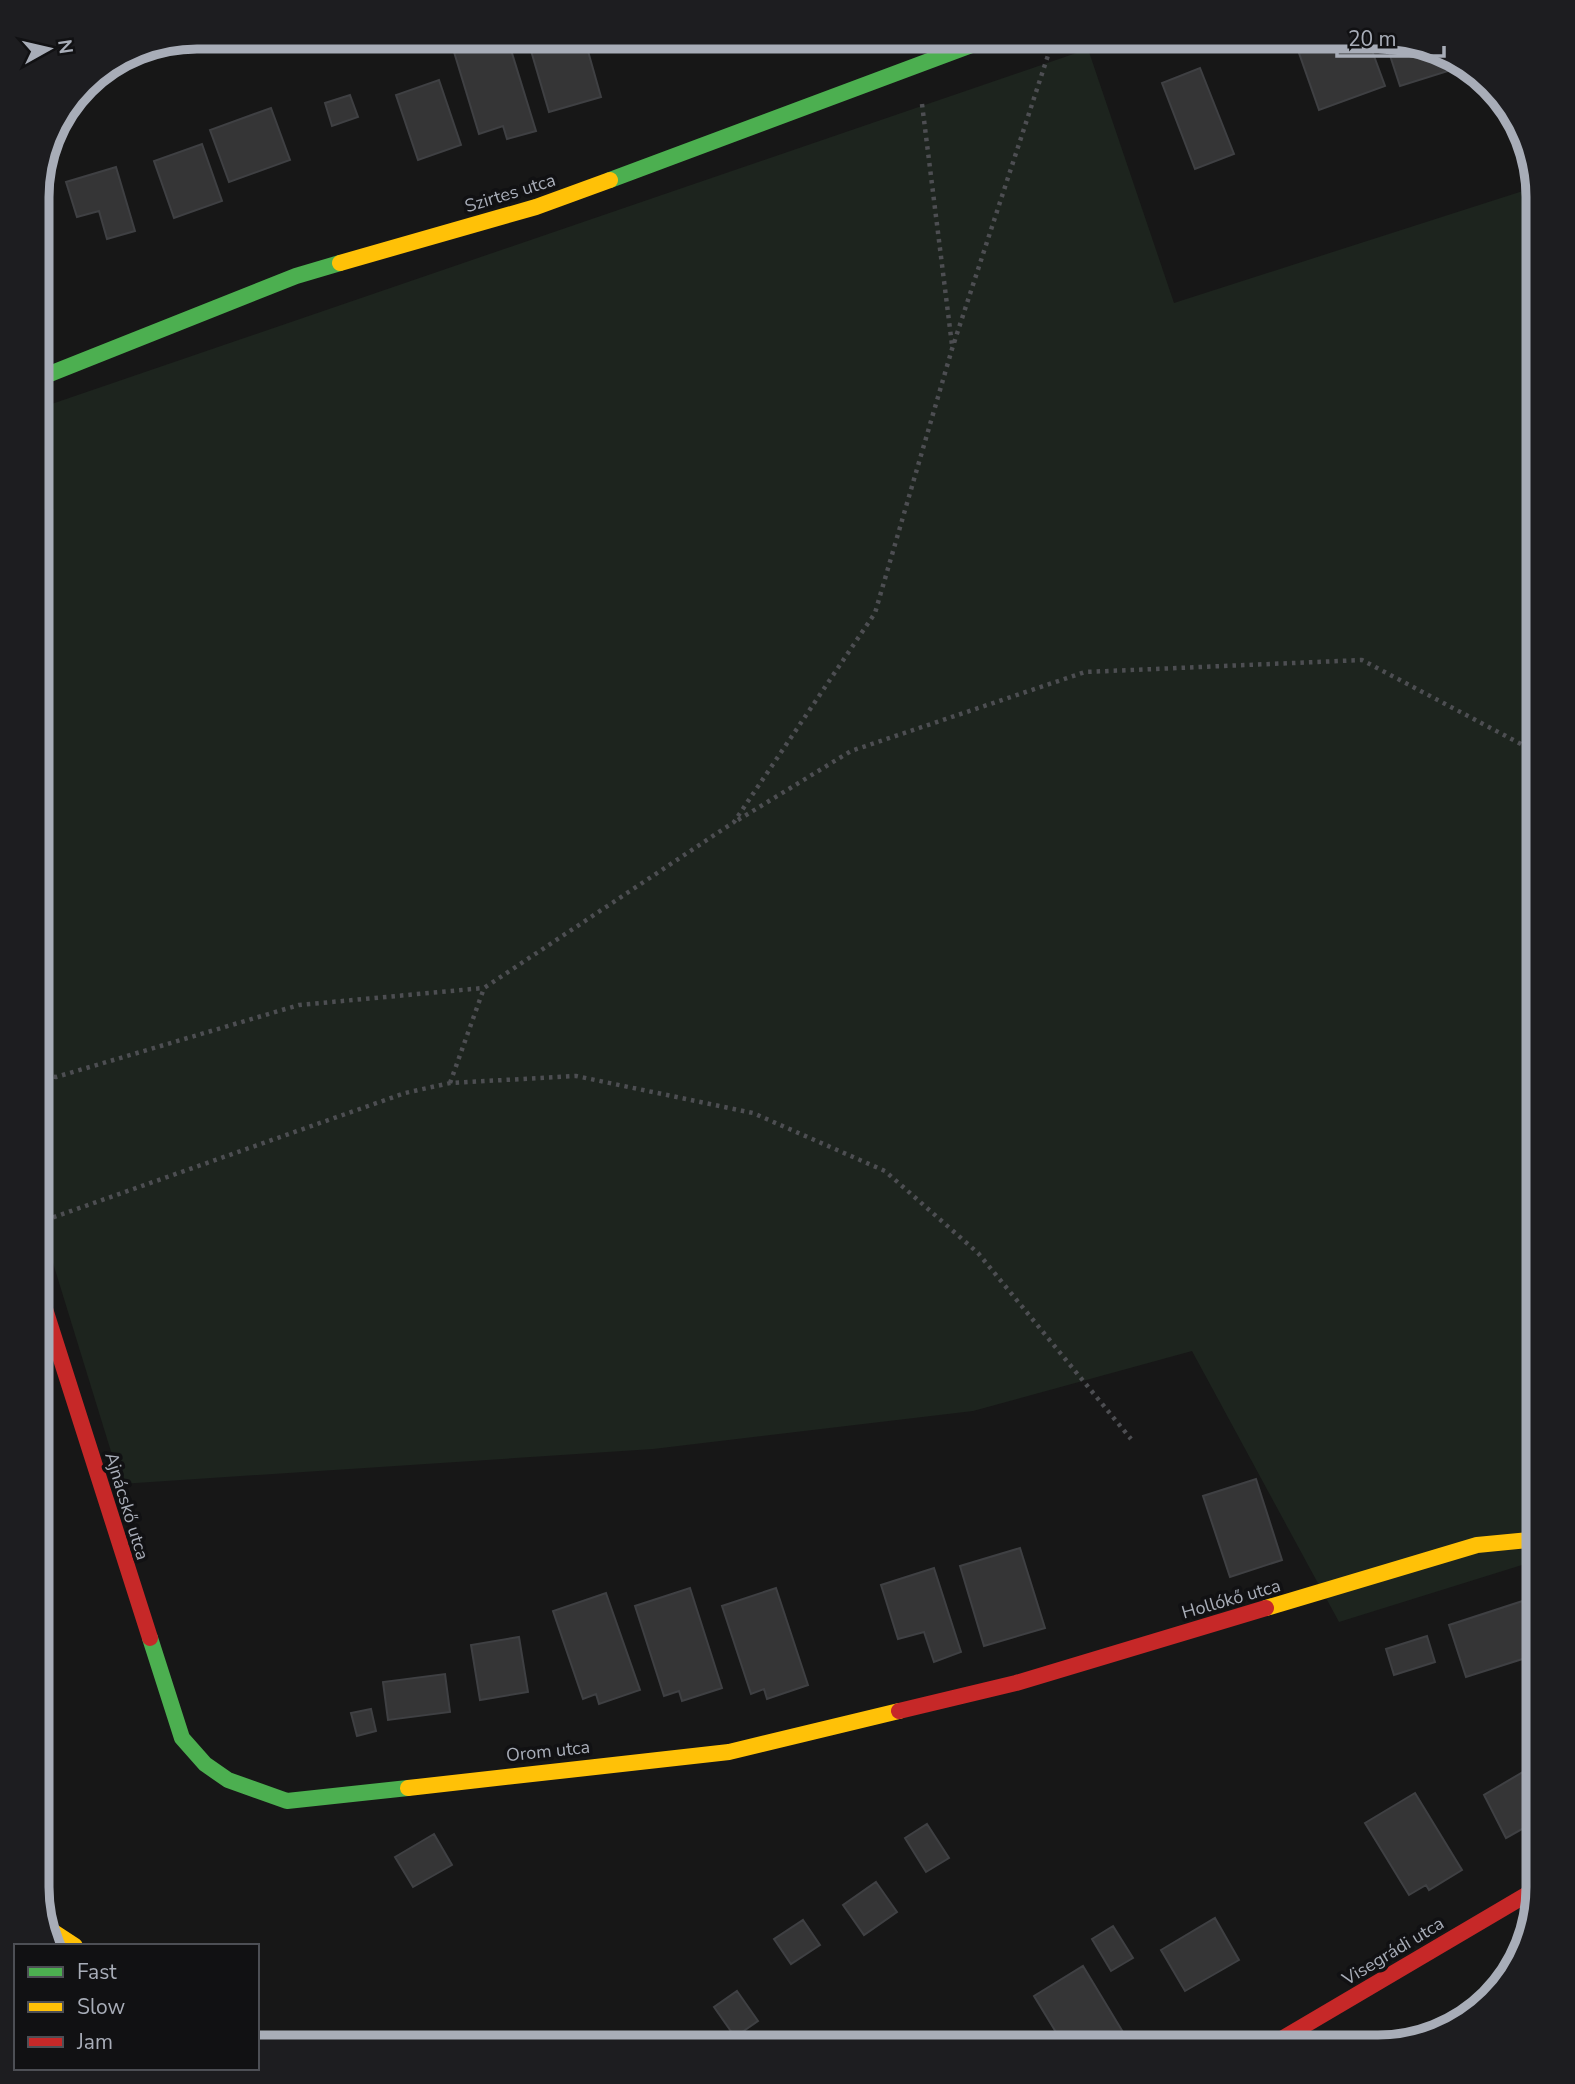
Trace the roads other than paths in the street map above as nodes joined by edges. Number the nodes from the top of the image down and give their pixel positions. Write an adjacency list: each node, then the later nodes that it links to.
1 (961, 49): 2 (main road, Szirtes utca)
2 (49, 374)
3 (49, 1322): 6 (main road, Ajnácskő utca)
4 (1526, 1540): 5 (main road, Hollókő utca)
5 (935, 1702): 6 (main road, Orom utca)
6 (181, 1738)
7 (1526, 1895): 10 (main road, Visegrádi utca)
8 (56, 1933): 9 (main road)
9 (72, 1944)
10 (1288, 2035)

